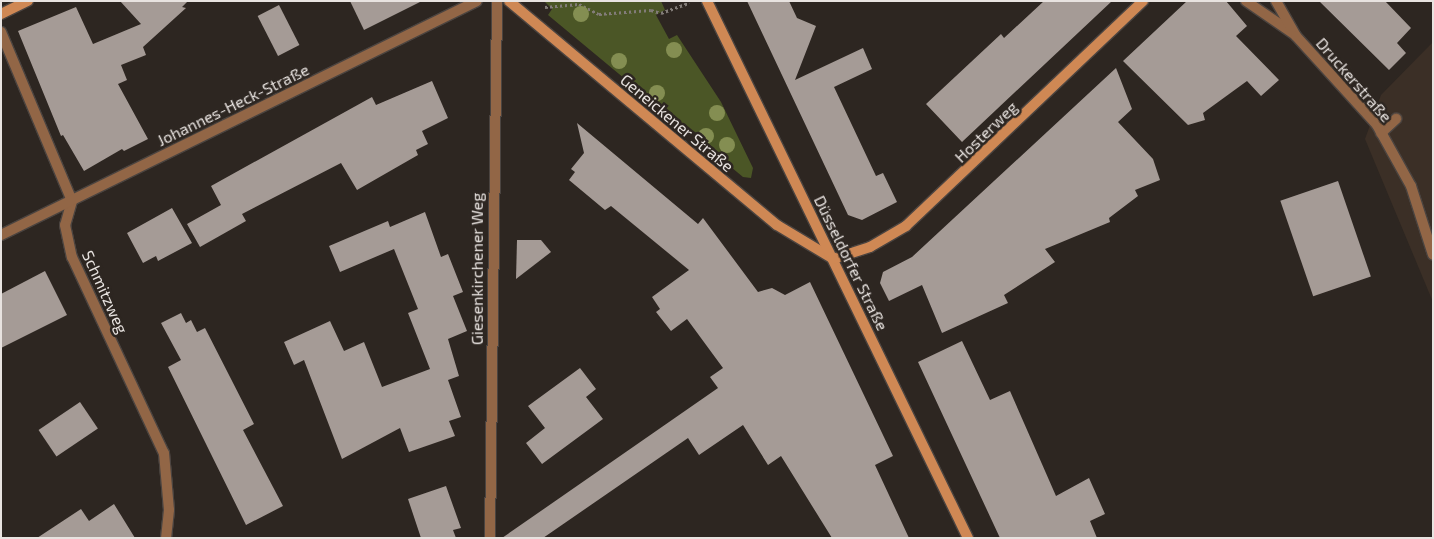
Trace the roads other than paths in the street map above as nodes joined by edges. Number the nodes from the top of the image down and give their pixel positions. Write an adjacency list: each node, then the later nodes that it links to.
1 (28, 1): 9 (street)
2 (477, 1): 14 (street, Johannes-Heck-Straße)
3 (498, 1): 19 (street, Giesenkirchener Weg)
4 (508, 1): 17 (street, Geneickener Straße)
5 (707, 1): 17 (street, Düsseldorfer Straße)
6 (1143, 1): 17 (street, Hosterweg)
7 (1246, 1): 11 (street, Druckerstraße)
8 (1276, 1): 11 (street, Druckerstraße)
9 (1, 14)
10 (1, 32): 14 (street)
11 (1296, 36): 13 (street, Druckerstraße)
12 (1396, 119): 13 (street)
13 (1382, 133): 16 (street, Druckerstraße)
14 (72, 201): 15 (street, Johannes-Heck-Straße); 18 (street, Schmitzweg)
15 (1, 234)
16 (1433, 255)
17 (833, 259): 20 (street, Düsseldorfer Straße)
18 (166, 538)
19 (490, 538)
20 (968, 538)

